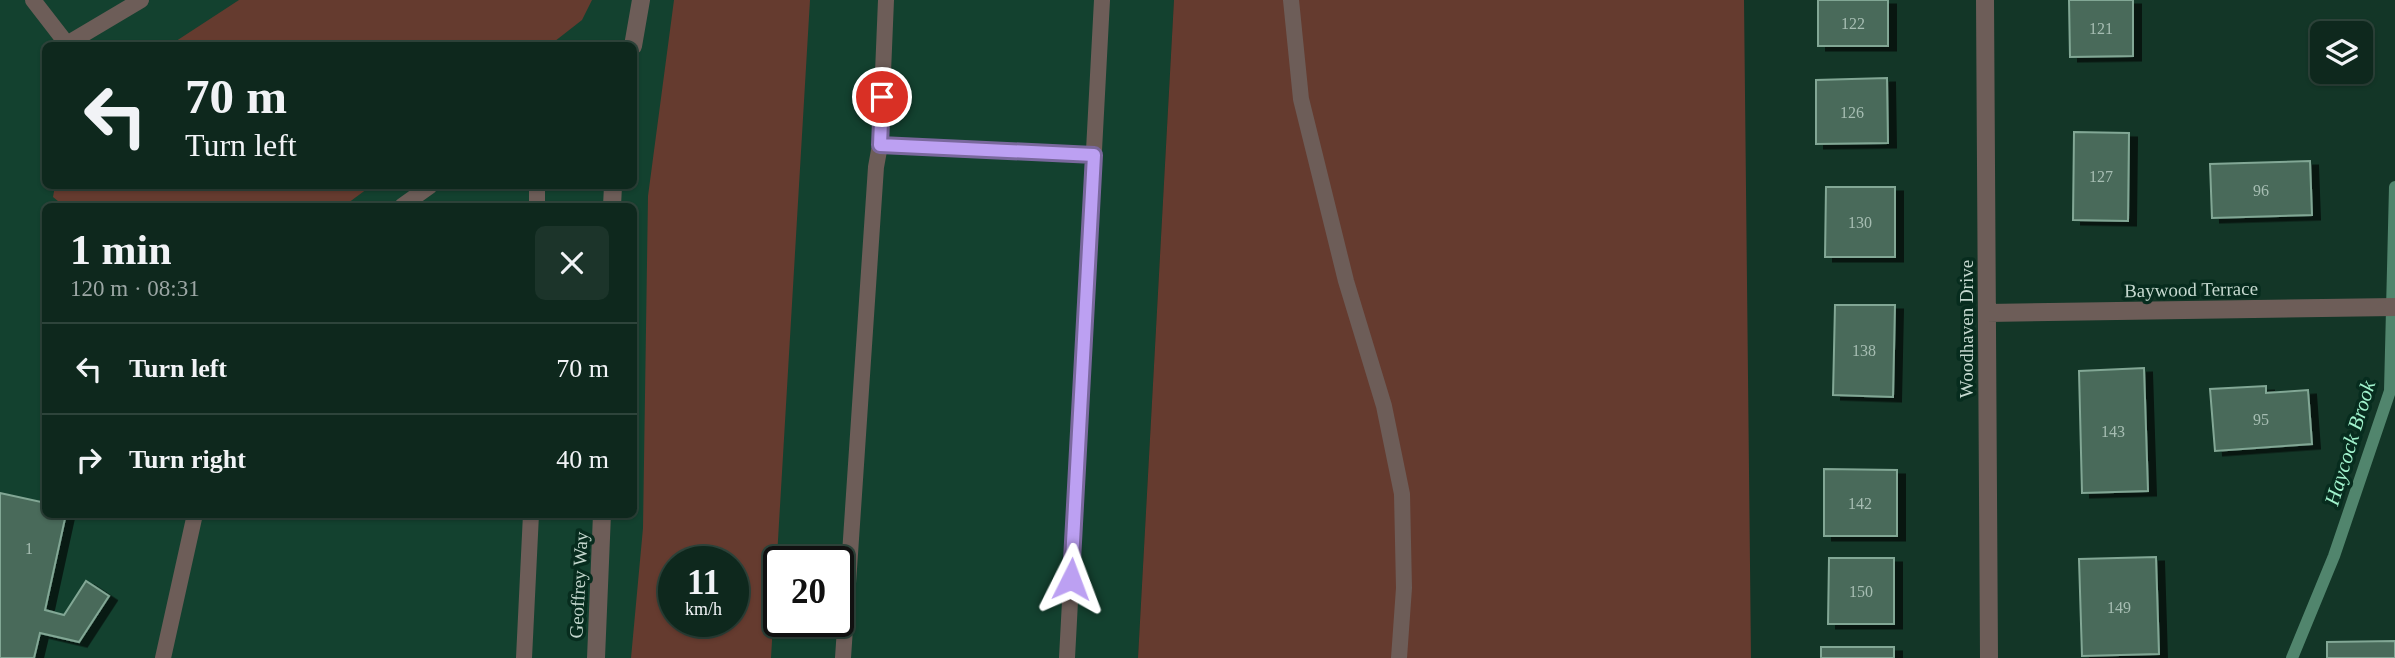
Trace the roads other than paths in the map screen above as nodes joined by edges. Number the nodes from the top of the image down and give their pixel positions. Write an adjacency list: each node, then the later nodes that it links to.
1 (33, 0): 8 (lane)
2 (141, 0): 9 (lane)
3 (641, 0): 10 (street)
4 (886, 0): 11 (lane)
5 (1102, 0): 12 (lane)
6 (1291, 0): 25 (lane)
7 (1985, 0): 16 (street, Woodhaven Drive)
8 (65, 42)
9 (70, 42)
10 (631, 42)
11 (880, 145): 12 (lane); 23 (lane)
12 (1094, 155): 24 (lane)
13 (426, 189): 14 (lane)
14 (406, 203)
15 (2395, 307): 16 (street, Baywood Terrace)
16 (1987, 313): 26 (street, Woodhaven Drive)
17 (194, 518): 20 (lane)
18 (531, 518): 21 (lane)
19 (602, 518): 22 (street, Geoffrey Way)
20 (163, 658)
21 (523, 658)
22 (596, 658)
23 (843, 658)
24 (1067, 658)
25 (1399, 658)
26 (1989, 658)

